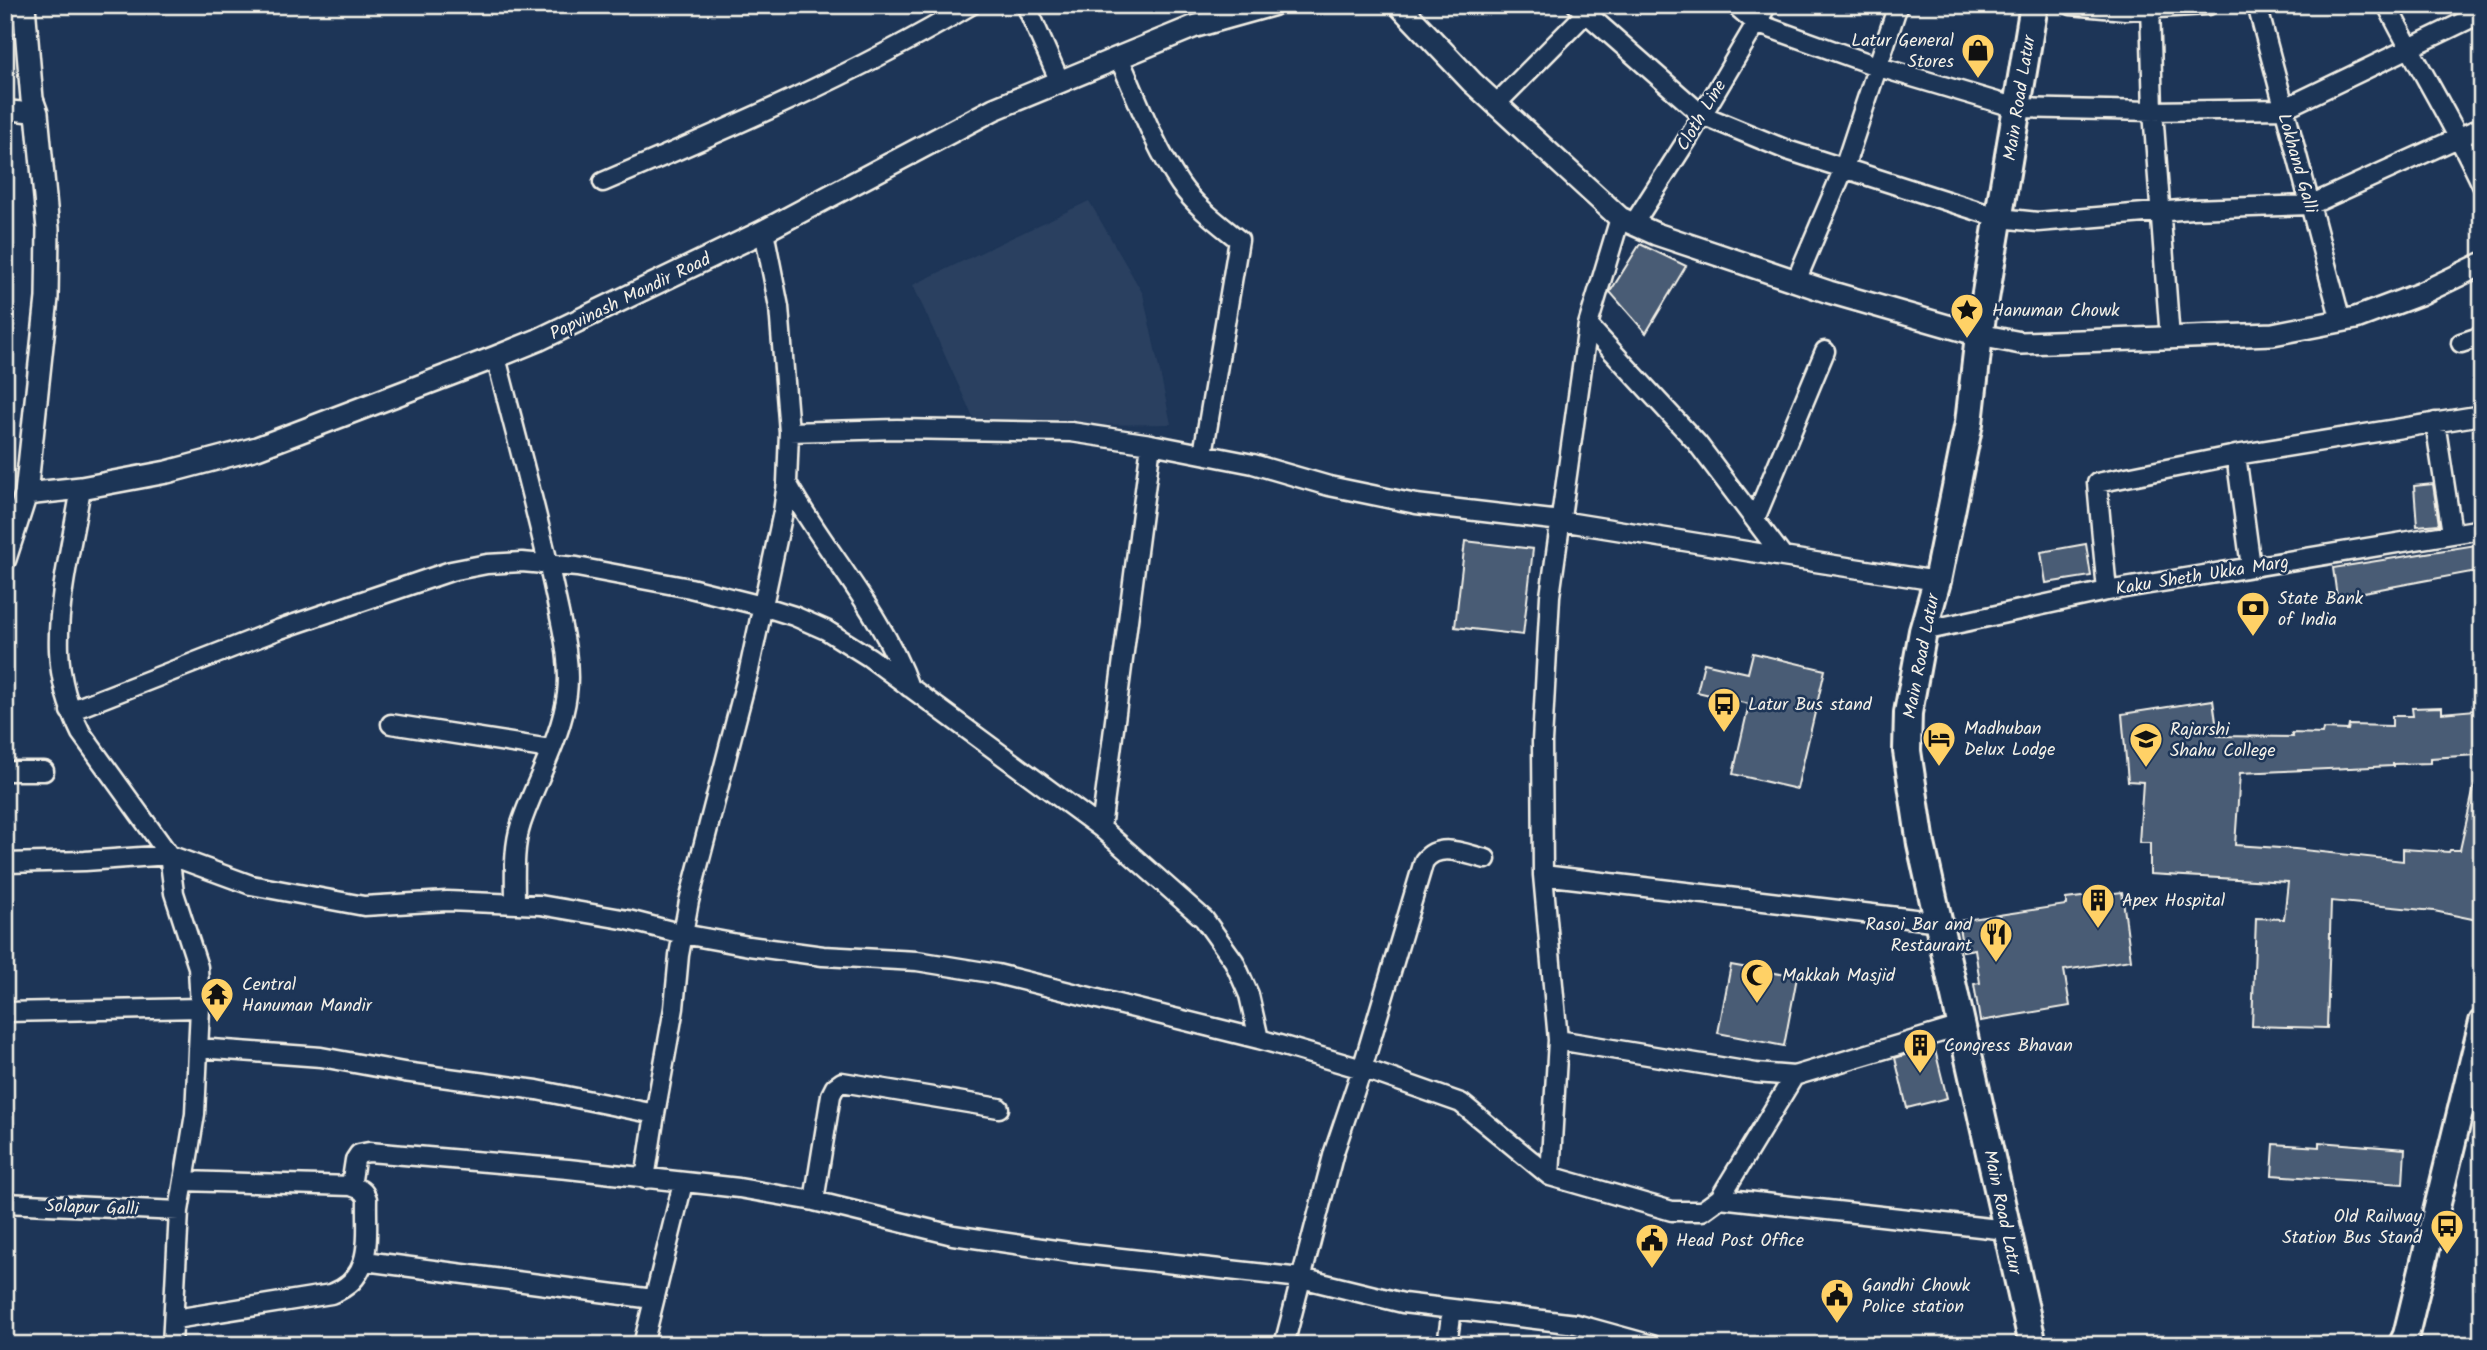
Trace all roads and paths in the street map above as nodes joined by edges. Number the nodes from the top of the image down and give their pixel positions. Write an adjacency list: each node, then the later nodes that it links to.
1 (24, 5): 27 (street)
2 (971, 5): 32 (street)
3 (1026, 5): 21 (street)
4 (1272, 5): 19 (street, Papvinash Mandir Road)
5 (1399, 5): 22 (street)
6 (1735, 5): 17 (street)
7 (1767, 5): 17 (street, Cloth Line)
8 (1898, 5): 20 (street)
9 (2034, 5): 23 (main road, Main Road Latur)
10 (2071, 5): 14 (street)
11 (2208, 5): 14 (street)
12 (2257, 5): 24 (street, Lokhand Galli)
13 (2387, 5): 18 (street)
14 (2150, 7): 26 (street)
15 (1586, 8): 22 (street); 28 (street)
16 (2482, 13): 18 (street)
17 (1756, 23): 20 (street); 28 (street, Cloth Line)
18 (2408, 48): 24 (street); 30 (street)
19 (1119, 58): 21 (street, Papvinash Mandir Road); 53 (street)
20 (1879, 67): 23 (street); 31 (street)
21 (1060, 82): 38 (street, Papvinash Mandir Road)
22 (1496, 104): 37 (street)
23 (2017, 108): 26 (street); 36 (main road, Main Road Latur)
24 (2283, 109): 26 (street); 34 (street, Lokhand Galli)
25 (5, 110): 27 (street)
26 (2153, 111): 35 (street)
27 (37, 113): 57 (street)
28 (1702, 114): 31 (street); 37 (street, Cloth Line)
29 (2482, 127): 30 (street)
30 (2460, 136): 33 (street); 34 (street)
31 (1844, 168): 36 (street); 40 (street)
32 (603, 182)
33 (2482, 184)
34 (2310, 205): 35 (street); 41 (street, Lokhand Galli)
35 (2161, 212): 36 (street); 45 (street)
36 (2000, 218): 43 (main road, Main Road Latur)
37 (1627, 220): 40 (street); 42 (street, Cloth Line)
38 (764, 231): 48 (street, Papvinash Mandir Road); 51 (street)
39 (2482, 264): 41 (street)
40 (1796, 281): 43 (street)
41 (2341, 321): 45 (street)
42 (1588, 325): 58 (street); 59 (street, Cloth Line)
43 (1979, 335): 45 (street); 66 (main road, Main Road Latur)
44 (2482, 336): 46 (street)
45 (2170, 339)
46 (2461, 343)
47 (1825, 351): 58 (street)
48 (496, 357): 56 (street, Papvinash Mandir Road); 64 (street)
49 (2482, 415): 50 (street)
50 (2435, 422): 54 (street); 61 (street)
51 (789, 432): 52 (street); 55 (street)
52 (1151, 444): 53 (street); 76 (street)
53 (1203, 454): 59 (street)
54 (2235, 455): 65 (street); 67 (street)
55 (787, 483): 68 (street); 70 (street)
56 (80, 488): 57 (street, Papvinash Mandir Road); 71 (street)
57 (26, 494): 62 (street)
58 (1755, 519): 63 (street)
59 (1561, 521): 63 (street); 80 (street, Cloth Line)
60 (2482, 528): 61 (street, Kaku Sheth Ukka Marg)
61 (2452, 533): 65 (street, Kaku Sheth Ukka Marg)
62 (6, 555)
63 (1783, 557): 66 (street)
64 (549, 564): 68 (street); 71 (street); 73 (street)
65 (2251, 567): 67 (street, Kaku Sheth Ukka Marg)
66 (1937, 580): 69 (main road, Main Road Latur)
67 (2107, 591): 69 (street, Kaku Sheth Ukka Marg)
68 (762, 606): 70 (street); 83 (street)
69 (1923, 631): 82 (main road, Main Road Latur)
70 (909, 687): 76 (street)
71 (70, 711): 77 (street)
72 (391, 724): 73 (street)
73 (550, 749): 81 (street)
74 (5, 771): 75 (street)
75 (44, 771)
76 (1101, 828): 88 (street)
77 (169, 855): 79 (street); 81 (street); 84 (street)
78 (1486, 859): 91 (street)
79 (5, 863)
80 (1543, 875): 82 (street); 89 (street, Cloth Line)
81 (514, 902): 83 (street)
82 (1940, 922): 87 (main road, Main Road Latur)
83 (683, 934): 88 (street); 94 (street)
84 (200, 1007): 85 (street); 90 (street)
85 (5, 1012)
86 (2482, 1023): 117 (main road)
87 (1962, 1026): 92 (street); 104 (main road, Main Road Latur)
88 (1259, 1039): 91 (street)
89 (1558, 1041): 92 (street); 95 (street, Cloth Line)
90 (198, 1048): 94 (street); 97 (street)
91 (1362, 1069): 95 (street); 106 (street)
92 (1794, 1076): 100 (street)
93 (999, 1108): 101 (street)
94 (655, 1114): 96 (street)
95 (1550, 1175): 100 (street)
96 (645, 1179): 98 (street); 99 (street)
97 (184, 1181): 99 (street); 103 (street)
98 (683, 1183): 101 (street); 107 (street)
99 (351, 1186): 105 (street)
100 (1720, 1198): 104 (street)
101 (814, 1201): 106 (street)
102 (5, 1203): 103 (street, Solapur Galli)
103 (179, 1211): 109 (street)
104 (2007, 1230): 116 (main road, Main Road Latur)
105 (365, 1261): 107 (street); 109 (street)
106 (1301, 1278): 108 (street); 113 (street)
107 (653, 1299): 112 (street)
108 (1452, 1309): 110 (street); 114 (street)
109 (175, 1319): 111 (street)
110 (1607, 1339): 115 (street)
111 (172, 1345)
112 (643, 1345)
113 (1284, 1345)
114 (1447, 1345)
115 (1652, 1345)
116 (2033, 1345)
117 (2401, 1345)

